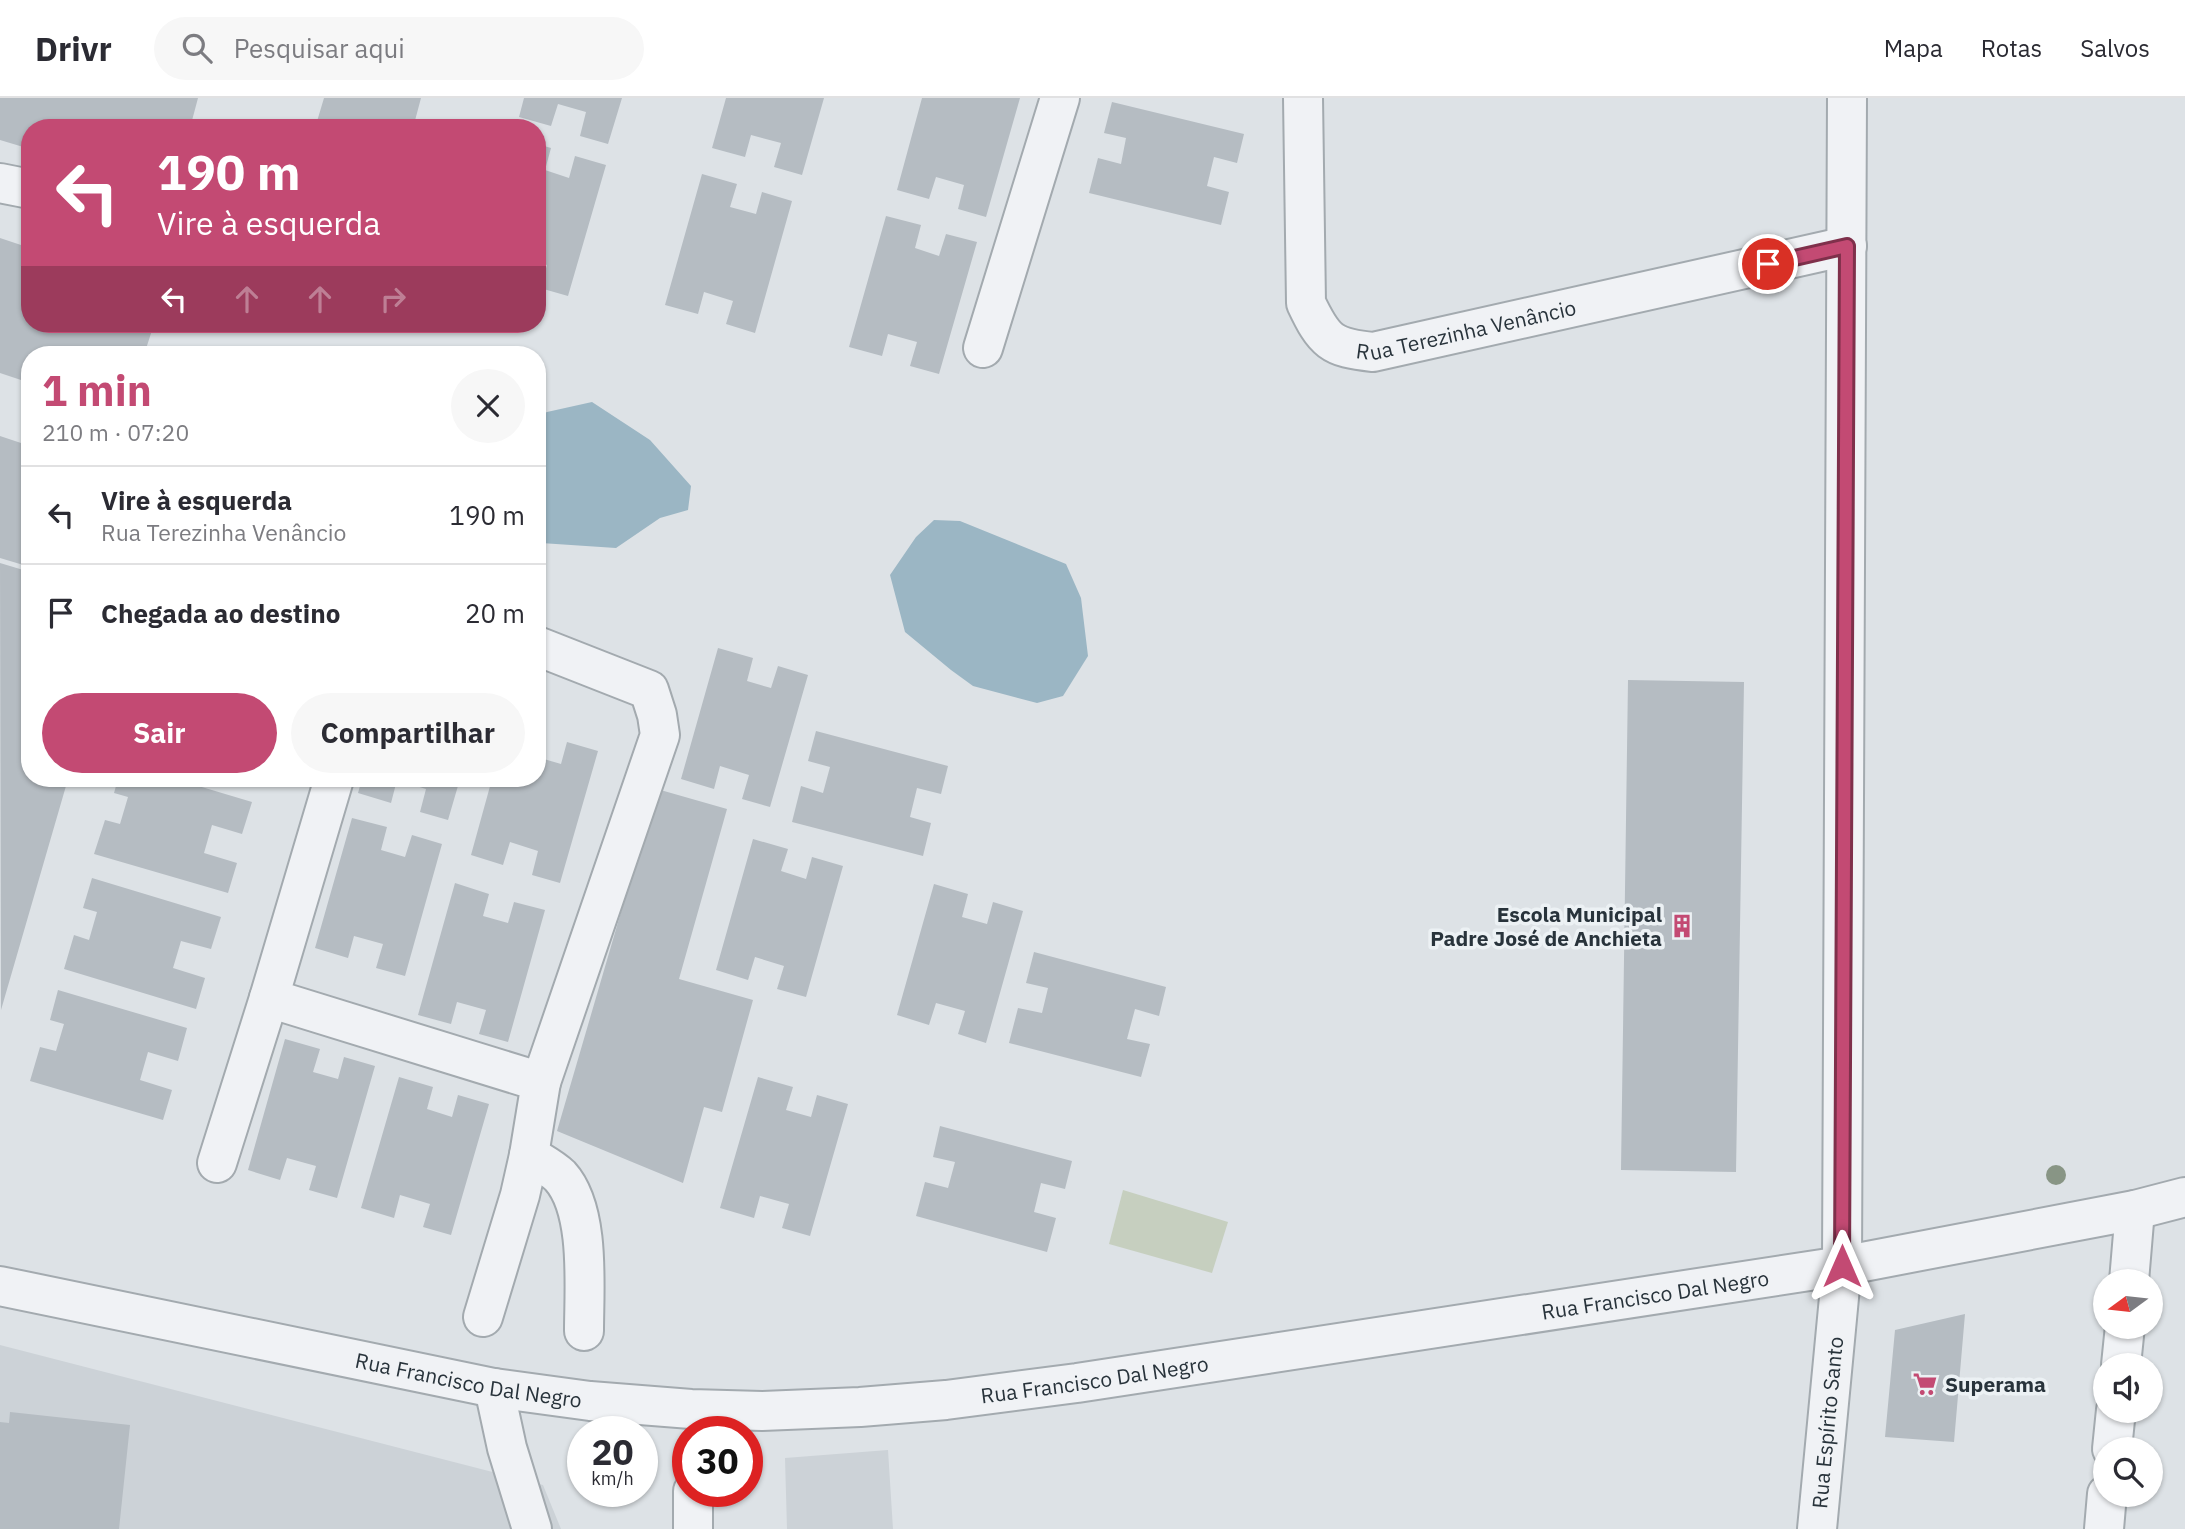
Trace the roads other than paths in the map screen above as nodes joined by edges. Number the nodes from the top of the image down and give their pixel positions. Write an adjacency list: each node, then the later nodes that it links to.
1 (1060, 98): 7 (street)
2 (1303, 98): 6 (street, Rua Terezinha Venâncio)
3 (1847, 98): 6 (street, Rua Espírito Santo)
4 (0, 183): 5 (street)
5 (21, 187)
6 (1847, 246): 16 (street, Rua Espírito Santo)
7 (983, 348)
8 (546, 650): 11 (street)
9 (332, 787): 10 (street)
10 (269, 998): 11 (street); 13 (street)
11 (541, 1082): 12 (street)
12 (529, 1155): 19 (street); 20 (street)
13 (217, 1163)
14 (2185, 1197): 15 (street, Rua Francisco Dal Negro)
15 (2135, 1210): 16 (street, Rua Francisco Dal Negro); 17 (street)
16 (1842, 1266): 23 (street, Rua Francisco Dal Negro); 28 (street, Rua Espírito Santo)
17 (2130, 1269)
18 (0, 1286): 21 (street, Rua Francisco Dal Negro)
19 (483, 1317)
20 (584, 1331)
21 (494, 1388): 22 (street, Rua Francisco Dal Negro); 26 (street)
22 (672, 1416)
23 (723, 1416)
24 (693, 1507): 27 (street)
25 (2106, 1507): 29 (street)
26 (532, 1529)
27 (694, 1529)
28 (1817, 1529)
29 (2104, 1529)

